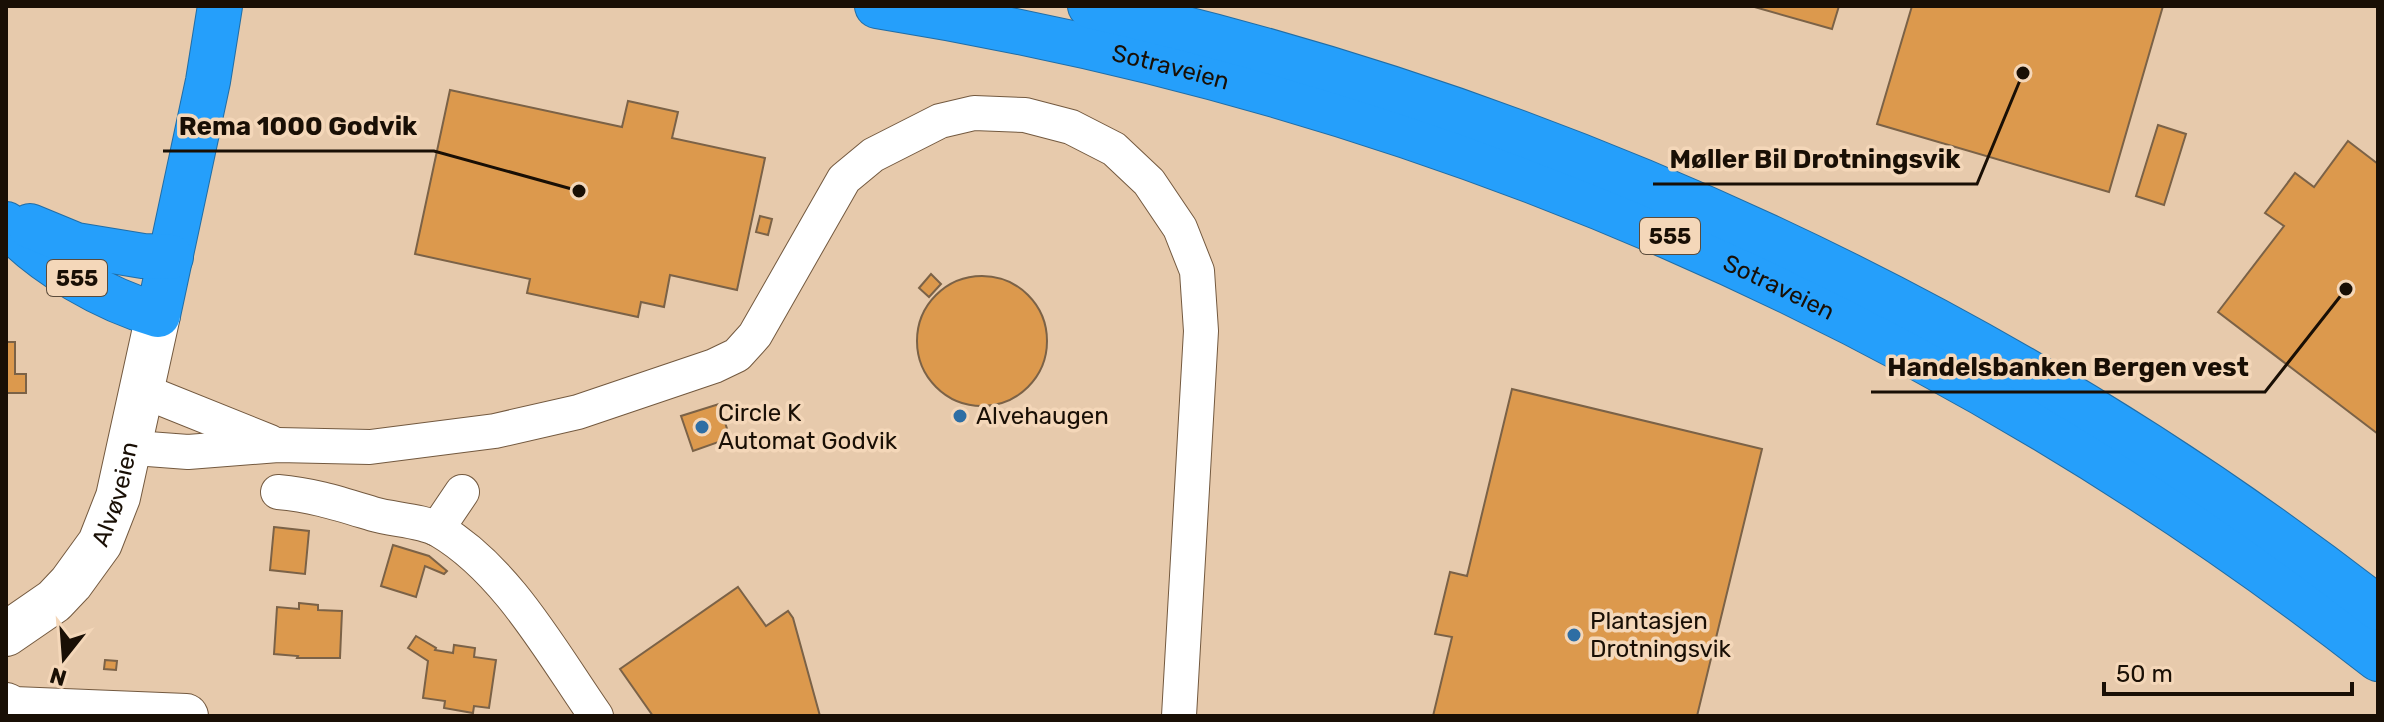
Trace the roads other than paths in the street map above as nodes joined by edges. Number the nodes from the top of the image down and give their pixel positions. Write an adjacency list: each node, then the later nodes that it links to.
1 (220, 6): 6 (highway)
2 (877, 6): 16 (highway, Sotraveien / 555)
3 (1090, 6): 14 (highway, Sotraveien / 555)
4 (6, 216): 6 (highway, 555)
5 (6, 224): 7 (highway, 555)
6 (171, 257): 7 (highway)
7 (158, 315): 8 (main road, Alvøveien)
8 (143, 391): 9 (main road, Alvøveien); 10 (street)
9 (130, 444): 10 (street); 15 (main road, Alvøveien)
10 (278, 445): 20 (street)
11 (278, 492): 13 (street)
12 (462, 492): 13 (street)
13 (437, 529): 19 (street)
14 (2378, 608)
15 (6, 634)
16 (2378, 659)
17 (6, 705): 18 (main road)
18 (168, 715)
19 (596, 716)
20 (1179, 716)

